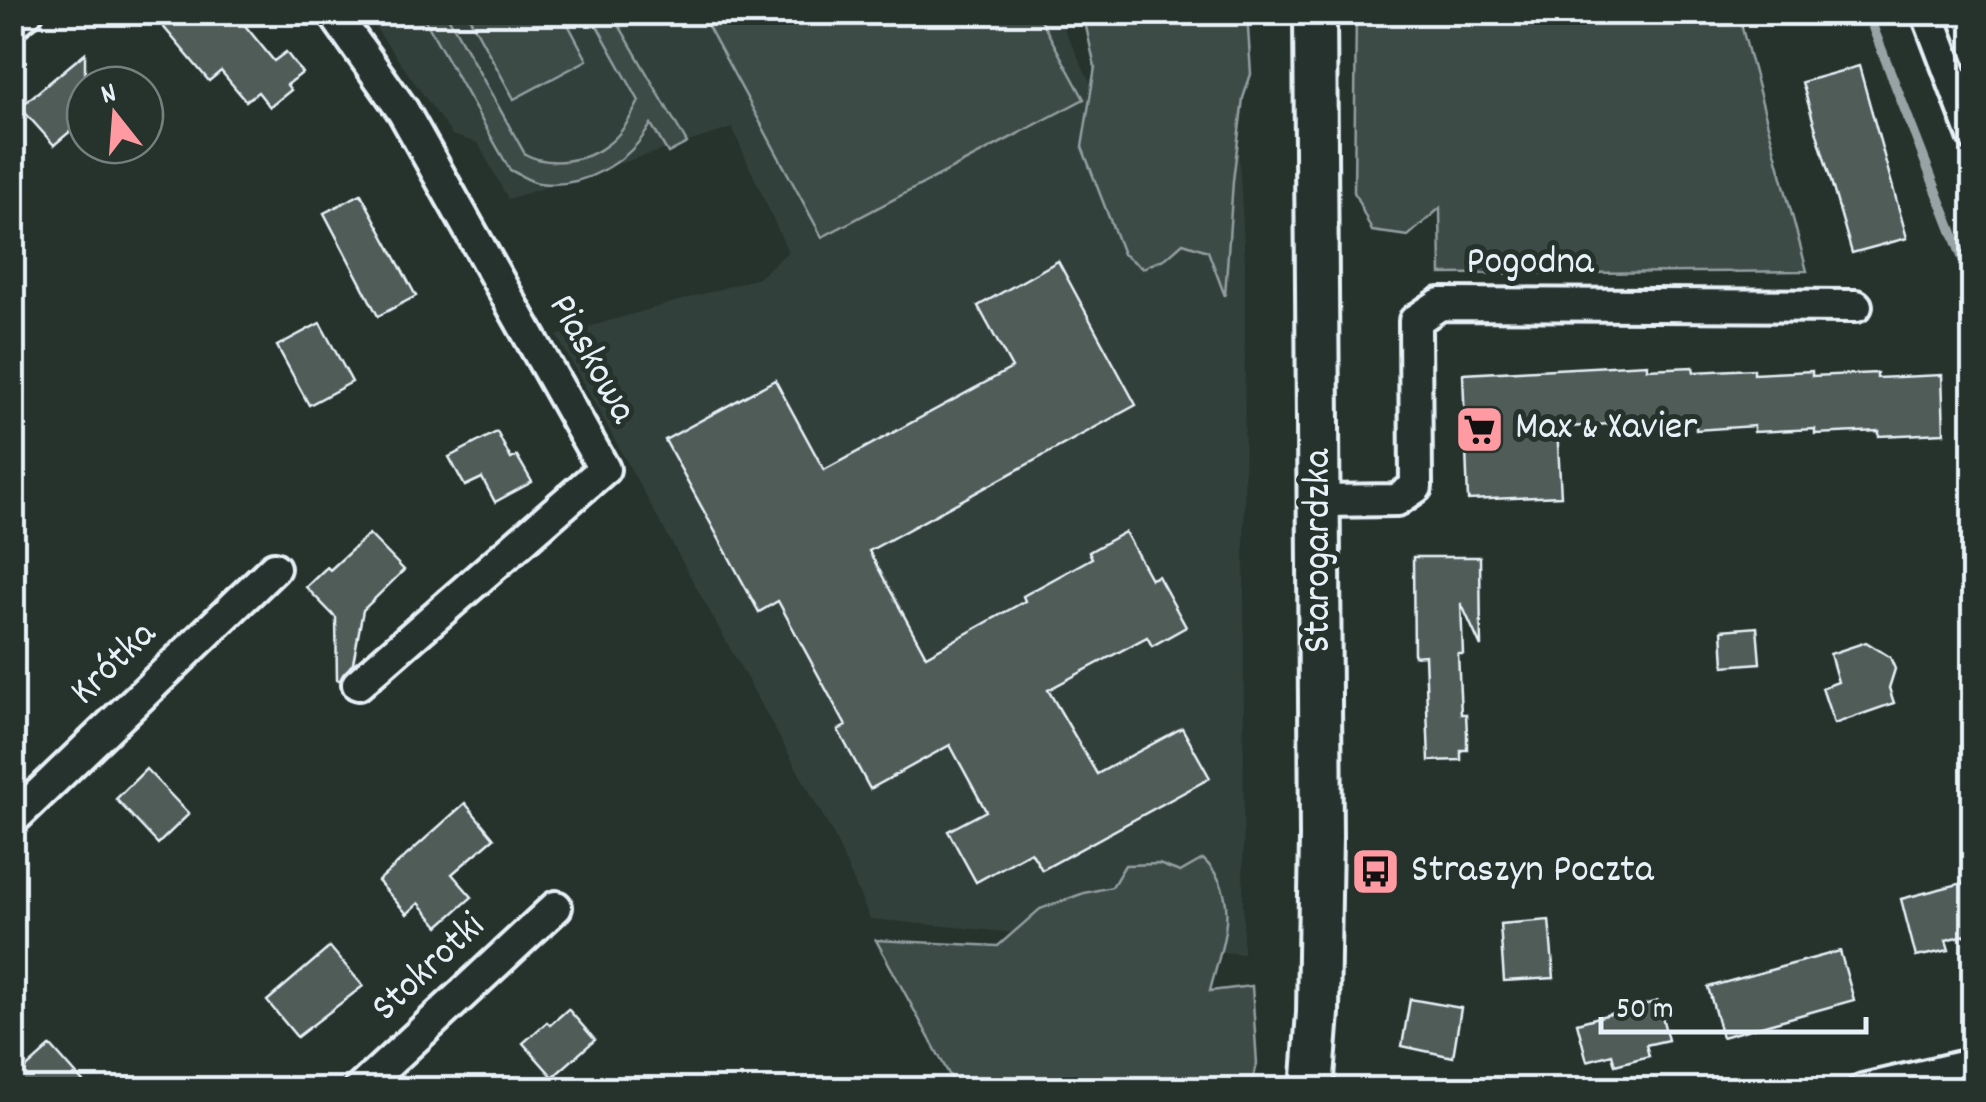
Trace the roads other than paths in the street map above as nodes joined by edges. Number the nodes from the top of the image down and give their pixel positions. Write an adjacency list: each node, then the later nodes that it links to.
1 (27, 12): 5 (street)
2 (333, 12): 10 (street, Piaskowa)
3 (1315, 12): 8 (main road, Starogardzka)
4 (1927, 12): 6 (street)
5 (12, 24)
6 (1974, 136)
7 (1856, 306): 8 (street, Pogodna)
8 (1320, 501): 15 (main road, Starogardzka)
9 (274, 568): 11 (street, Krótka)
10 (358, 684)
11 (12, 820)
12 (556, 908): 14 (street, Stokrotki)
13 (1974, 1064): 16 (street)
14 (359, 1090)
15 (1312, 1090)
16 (1863, 1090)

